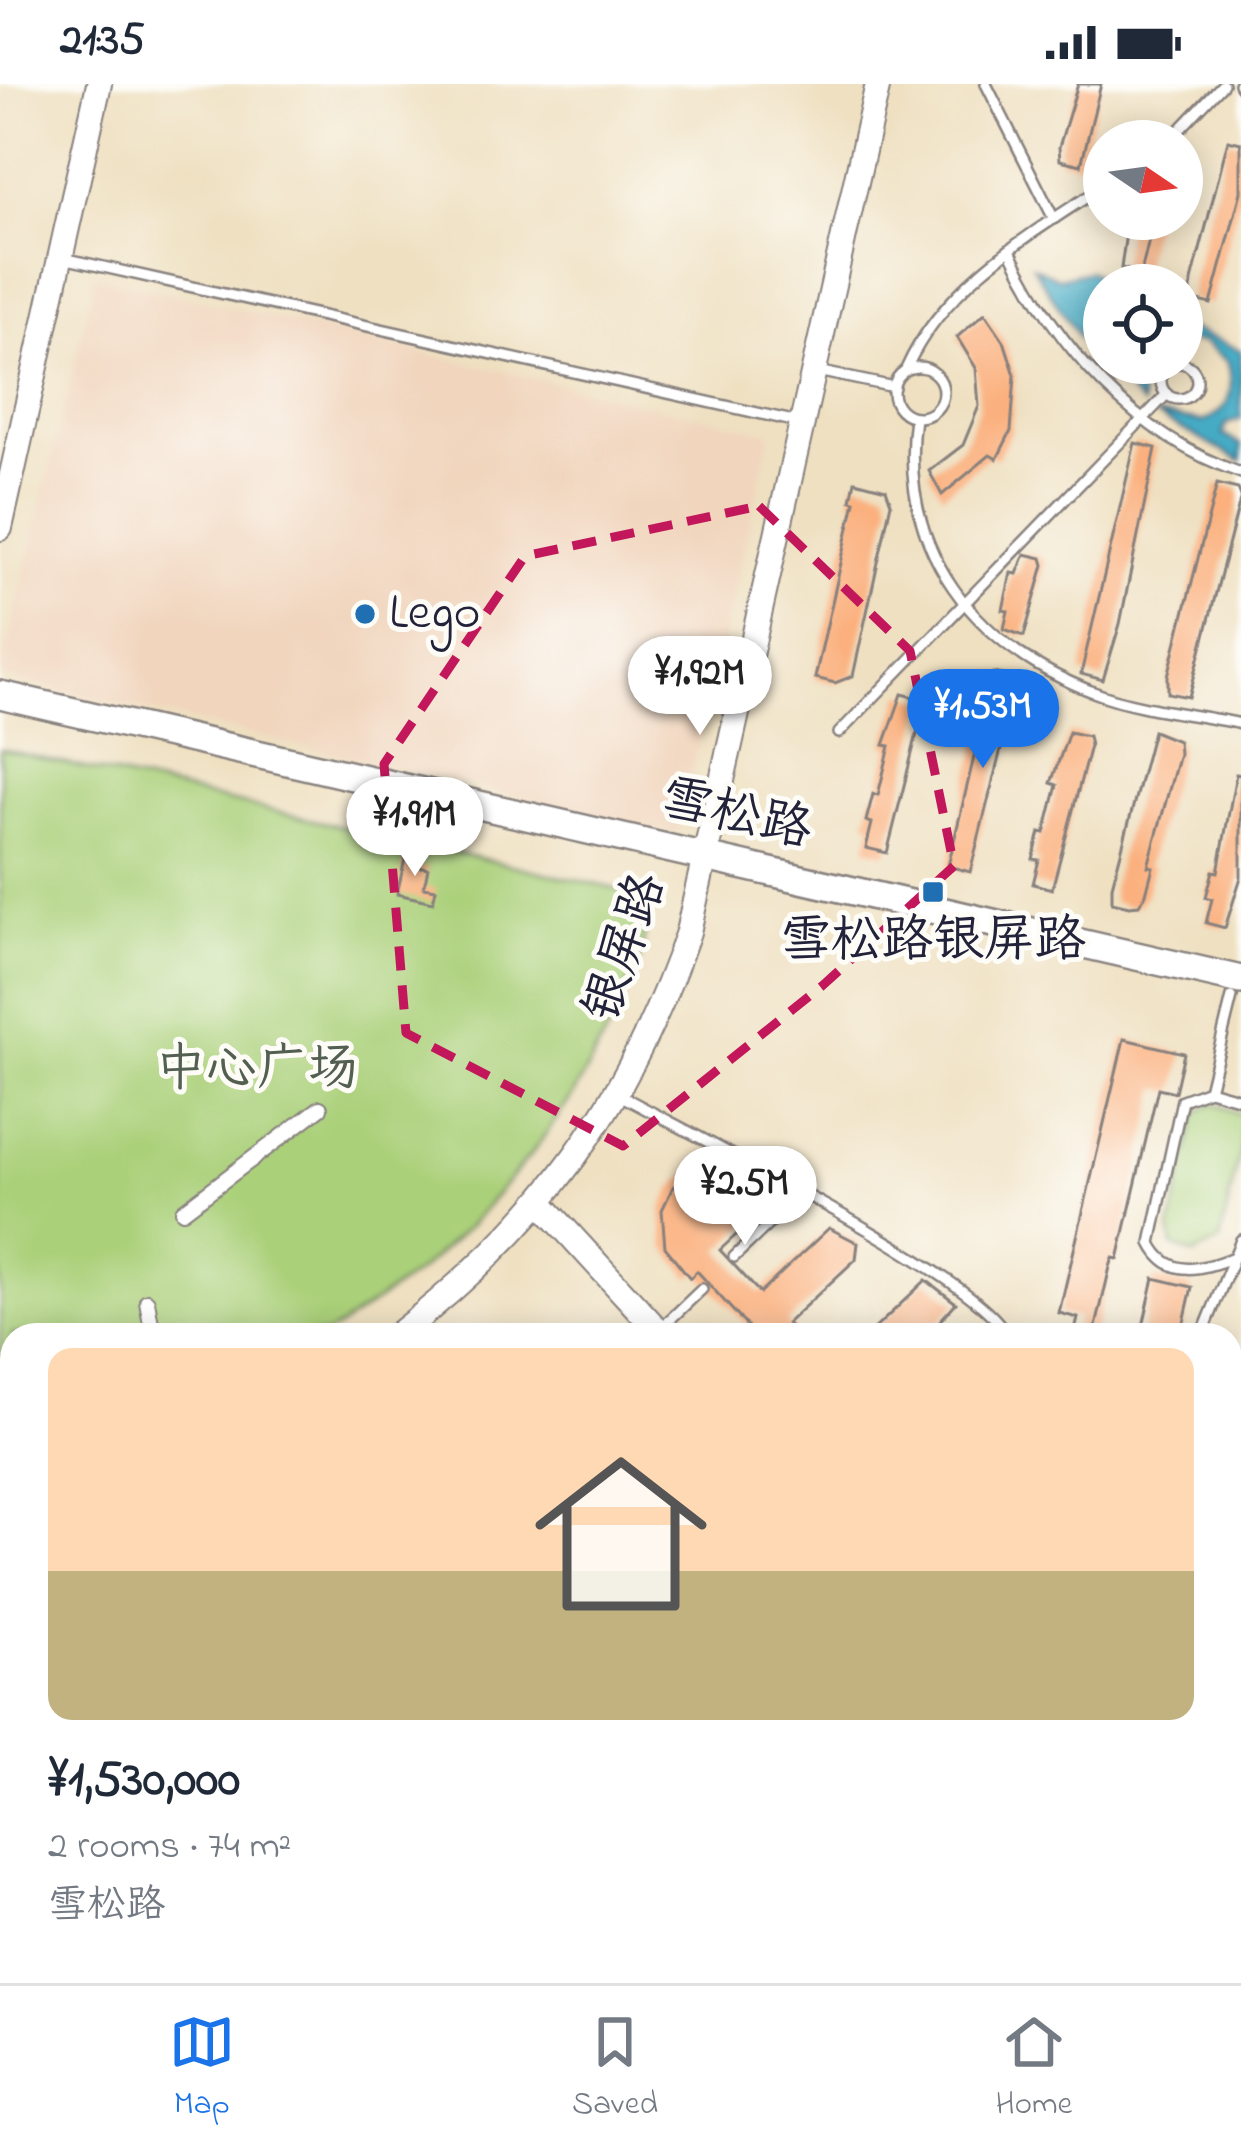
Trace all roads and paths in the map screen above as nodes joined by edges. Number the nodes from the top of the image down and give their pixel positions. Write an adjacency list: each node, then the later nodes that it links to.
1 (99, 84): 9 (street)
2 (878, 84): 11 (street, 银屏路)
3 (986, 84): 7 (lane)
4 (1222, 84): 5 (lane)
5 (1194, 120)
6 (1083, 200): 7 (lane)
7 (1054, 219): 8 (lane)
8 (1010, 250): 10 (lane); 15 (lane)
9 (61, 258): 16 (lane); 18 (street)
10 (906, 369): 12 (lane); 14 (lane)
11 (814, 370): 12 (lane); 16 (street, 银屏路)
12 (894, 387): 14 (lane)
13 (1167, 394): 15 (lane)
14 (914, 417): 19 (lane)
15 (1144, 419): 17 (lane); 19 (lane)
16 (802, 423): 24 (street, 银屏路)
17 (1241, 473)
18 (0, 528)
19 (964, 601): 22 (lane); 23 (lane)
20 (0, 695): 24 (main road, 雪松路)
21 (0, 716): 24 (main road, 雪松路)
22 (1241, 724)
23 (839, 733)
24 (702, 867): 25 (main road, 雪松路); 27 (street, 银屏路)
25 (1238, 992): 26 (lane)
26 (1209, 1090): 28 (lane); 35 (lane)
27 (618, 1094): 30 (lane); 31 (street, 银屏路)
28 (1241, 1099)
29 (320, 1108): 32 (street)
30 (799, 1195): 34 (lane); 42 (lane)
31 (541, 1203): 39 (street, 银屏路); 40 (street)
32 (183, 1211)
33 (1241, 1240): 35 (lane)
34 (734, 1257)
35 (1234, 1257): 43 (lane)
36 (701, 1289): 41 (lane)
37 (147, 1301): 38 (street)
38 (151, 1323)
39 (412, 1323)
40 (651, 1323)
41 (669, 1323)
42 (998, 1323)
43 (1207, 1323)

